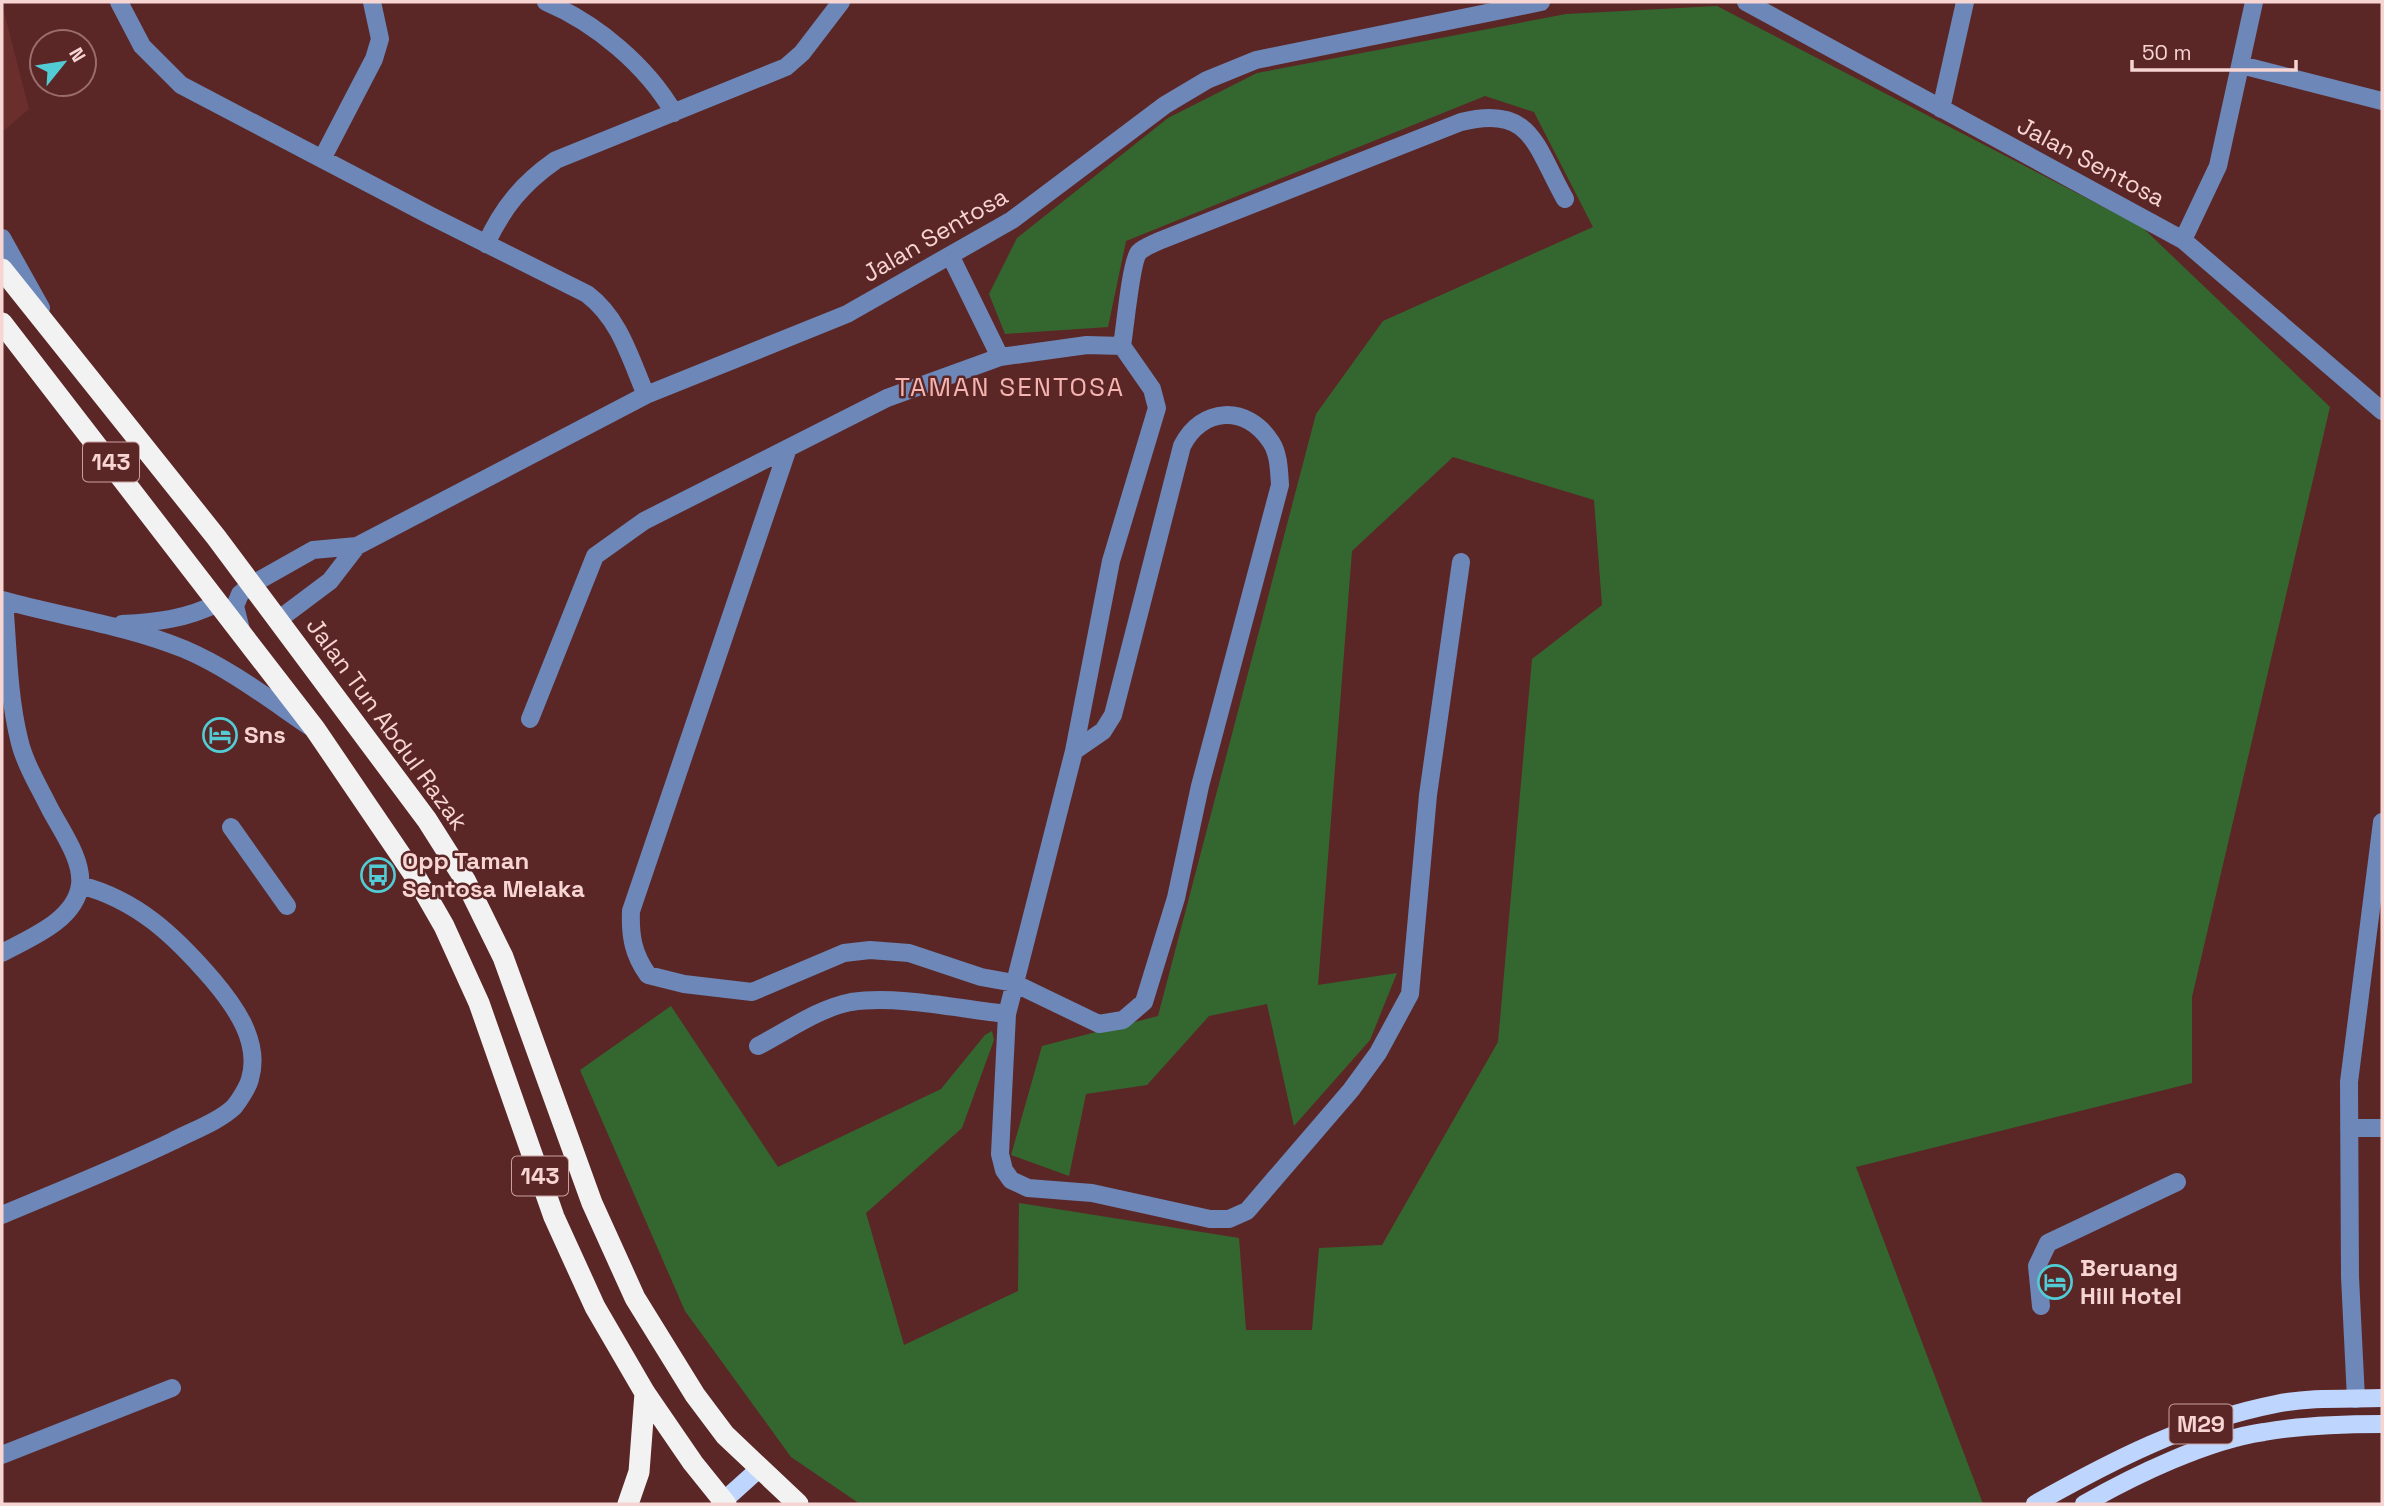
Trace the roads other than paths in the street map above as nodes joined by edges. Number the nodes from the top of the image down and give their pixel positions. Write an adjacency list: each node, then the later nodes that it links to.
1 (119, 2): 13 (street)
2 (372, 2): 13 (street)
3 (546, 2): 12 (street)
4 (841, 2): 12 (street)
5 (1541, 2): 18 (street, Jalan Sentosa)
6 (1745, 2): 11 (street, Jalan Sentosa)
7 (1965, 2): 11 (street)
8 (2254, 2): 9 (street)
9 (2241, 65): 10 (street); 16 (street)
10 (2382, 101)
11 (1941, 109): 16 (street, Jalan Sentosa)
12 (674, 113): 17 (street)
13 (322, 159): 17 (street)
14 (1565, 199): 21 (street)
15 (2, 237): 22 (street)
16 (2183, 240): 25 (street, Jalan Sentosa)
17 (486, 244): 24 (street)
18 (951, 257): 23 (street); 24 (street, Jalan Sentosa)
19 (2, 269): 22 (highway, Jalan Tun Abdul Razak / 143)
20 (2, 323): 31 (highway, 143)
21 (1122, 346): 23 (street); 37 (street)
22 (66, 350): 29 (highway, Jalan Tun Abdul Razak / 143)
23 (1000, 356): 26 (street)
24 (646, 395): 27 (street, Jalan Sentosa)
25 (2382, 411)
26 (788, 448): 35 (street); 44 (street)
27 (357, 546): 29 (street, Jalan Sentosa); 32 (street, Jalan Sentosa)
28 (1461, 562): 45 (street)
29 (251, 585): 32 (highway, Jalan Tun Abdul Razak / 143); 34 (street)
30 (3, 600): 33 (street); 41 (street)
31 (218, 603): 33 (street); 34 (highway, 143)
32 (278, 620): 58 (highway, Jalan Tun Abdul Razak / 143)
33 (112, 624): 36 (street)
34 (243, 636): 36 (highway, 143)
35 (530, 719)
36 (315, 729): 53 (highway, 143)
37 (1074, 751): 44 (street); 44 (street)
38 (2382, 822): 40 (street)
39 (231, 827): 42 (street)
40 (2378, 878): 47 (street)
41 (80, 885): 43 (street); 50 (street)
42 (287, 906)
43 (2, 953)
44 (1014, 983): 45 (street)
45 (1007, 1014): 46 (street)
46 (758, 1046)
47 (2349, 1128): 48 (street); 55 (street)
48 (2382, 1128)
49 (2177, 1182): 51 (street)
50 (2, 1215)
51 (2041, 1306)
52 (172, 1388): 57 (street)
53 (645, 1393): 59 (highway, 143); 60 (highway)
54 (2382, 1398): 55 (main road, M29)
55 (2356, 1399): 62 (main road, M29)
56 (2382, 1423): 63 (main road, M29)
57 (2, 1455)
58 (759, 1469): 59 (main road); 61 (highway, Jalan Tun Abdul Razak / 143)
59 (723, 1503)
60 (628, 1504)
61 (798, 1504)
62 (2035, 1504)
63 (2084, 1504)

